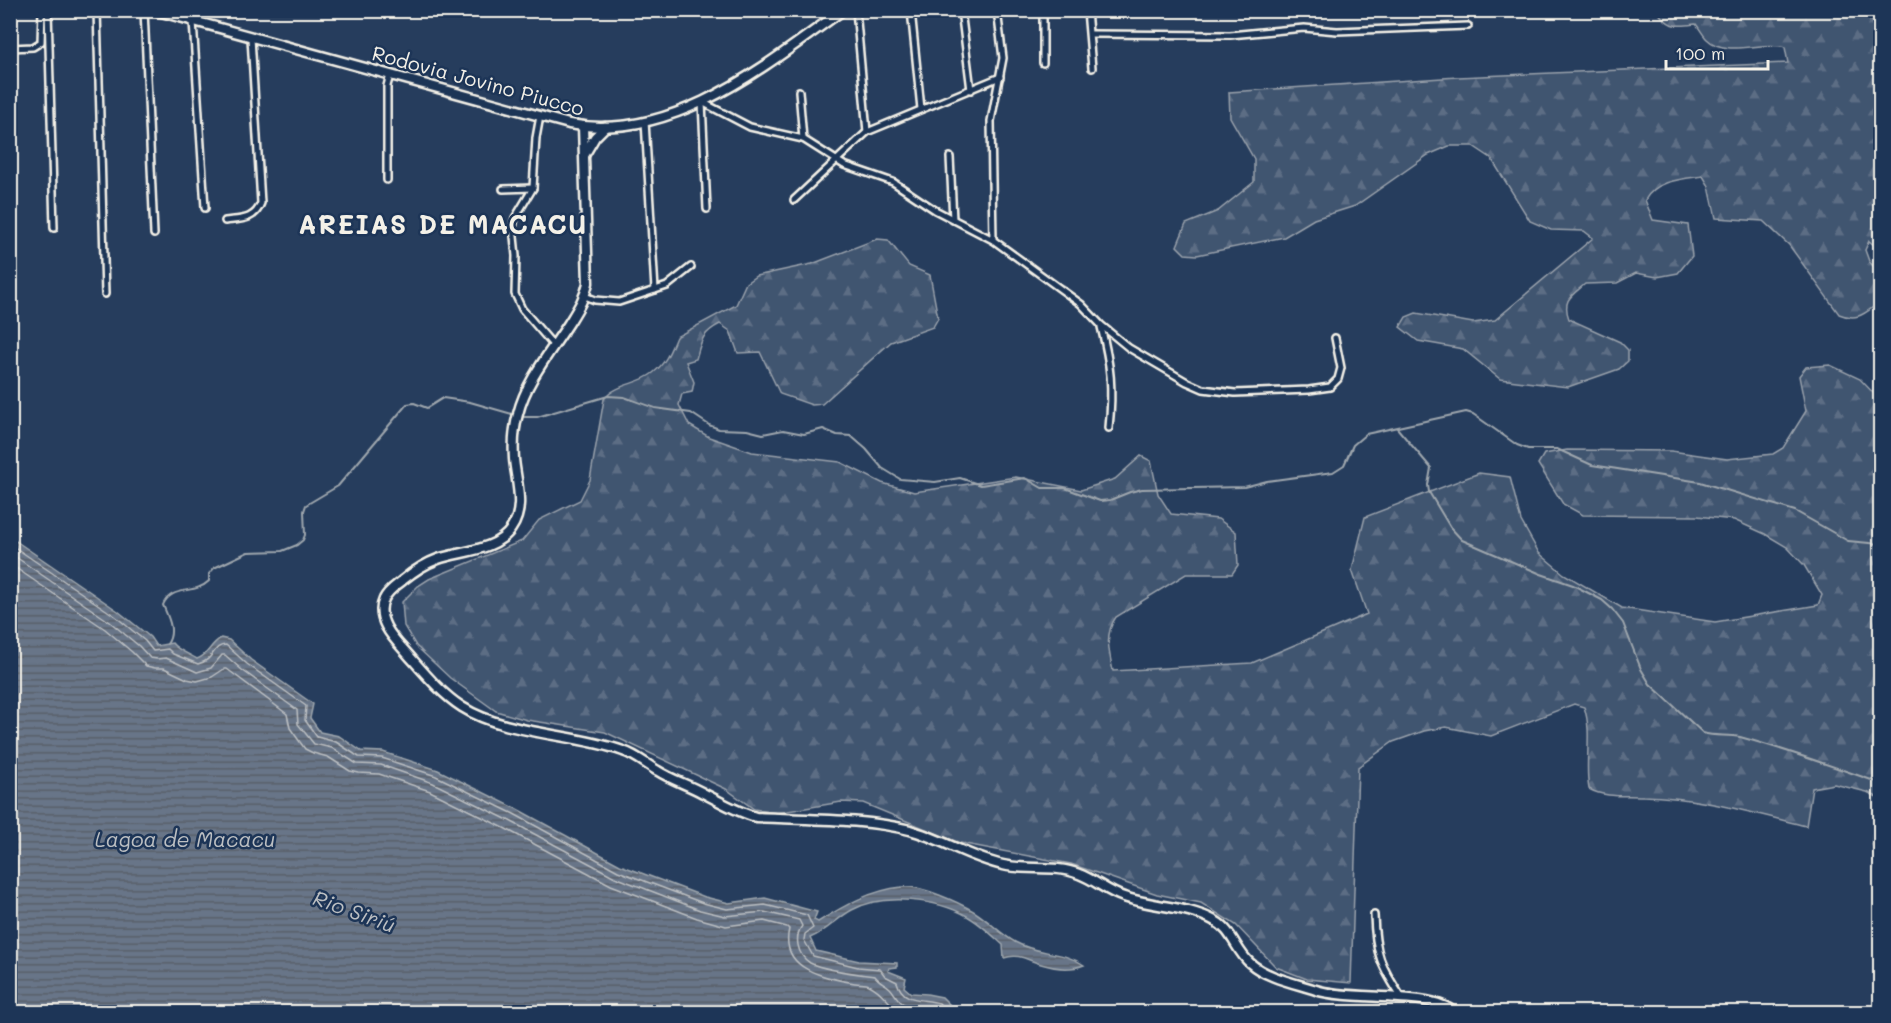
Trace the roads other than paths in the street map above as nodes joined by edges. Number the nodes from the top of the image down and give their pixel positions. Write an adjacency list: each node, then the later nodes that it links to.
1 (42, 10): 17 (street)
2 (48, 10): 43 (street)
3 (97, 10): 48 (street)
4 (144, 10): 44 (street)
5 (154, 10): 13 (street, Rodovia Jovino Piucco)
6 (843, 10): 24 (street, Rodovia Jovino Piucco)
7 (856, 10): 30 (street)
8 (911, 10): 25 (street)
9 (962, 10): 22 (street)
10 (997, 10): 21 (street)
11 (1042, 10): 18 (street)
12 (1087, 10): 15 (street)
13 (193, 21): 16 (street, Rodovia Jovino Piucco); 39 (street)
14 (1468, 26): 15 (street)
15 (1090, 34): 19 (street)
16 (251, 38): 20 (street, Rodovia Jovino Piucco); 42 (street)
17 (10, 48)
18 (1043, 63)
19 (1092, 68)
20 (390, 75): 26 (street, Rodovia Jovino Piucco); 35 (street)
21 (1000, 77): 22 (street); 45 (street)
22 (971, 90): 25 (street)
23 (800, 91): 31 (street)
24 (702, 102): 27 (street, Rodovia Jovino Piucco); 31 (street); 40 (street)
25 (921, 109): 30 (street)
26 (540, 116): 28 (street, Rodovia Jovino Piucco); 36 (street)
27 (645, 121): 29 (street, Rodovia Jovino Piucco); 47 (street)
28 (583, 126): 29 (street, Rodovia Jovino Piucco); 32 (street)
29 (605, 127): 32 (street)
30 (867, 132): 34 (street)
31 (803, 139): 34 (street)
32 (585, 155): 49 (street)
33 (950, 157): 41 (street)
34 (837, 159): 38 (street); 41 (street)
35 (387, 180)
36 (533, 188): 37 (street); 52 (street)
37 (503, 189)
38 (794, 200)
39 (205, 208)
40 (707, 209)
41 (953, 220): 45 (street)
42 (225, 221)
43 (54, 228)
44 (154, 234)
45 (993, 240): 50 (street)
46 (691, 267): 47 (street)
47 (655, 290): 49 (street)
48 (105, 294)
49 (585, 296): 52 (street)
50 (1101, 325): 51 (street); 53 (street)
51 (1335, 338)
52 (554, 346): 55 (street)
53 (1109, 428)
54 (1374, 915): 55 (street)
55 (1403, 999): 56 (street)
56 (1453, 1012)

